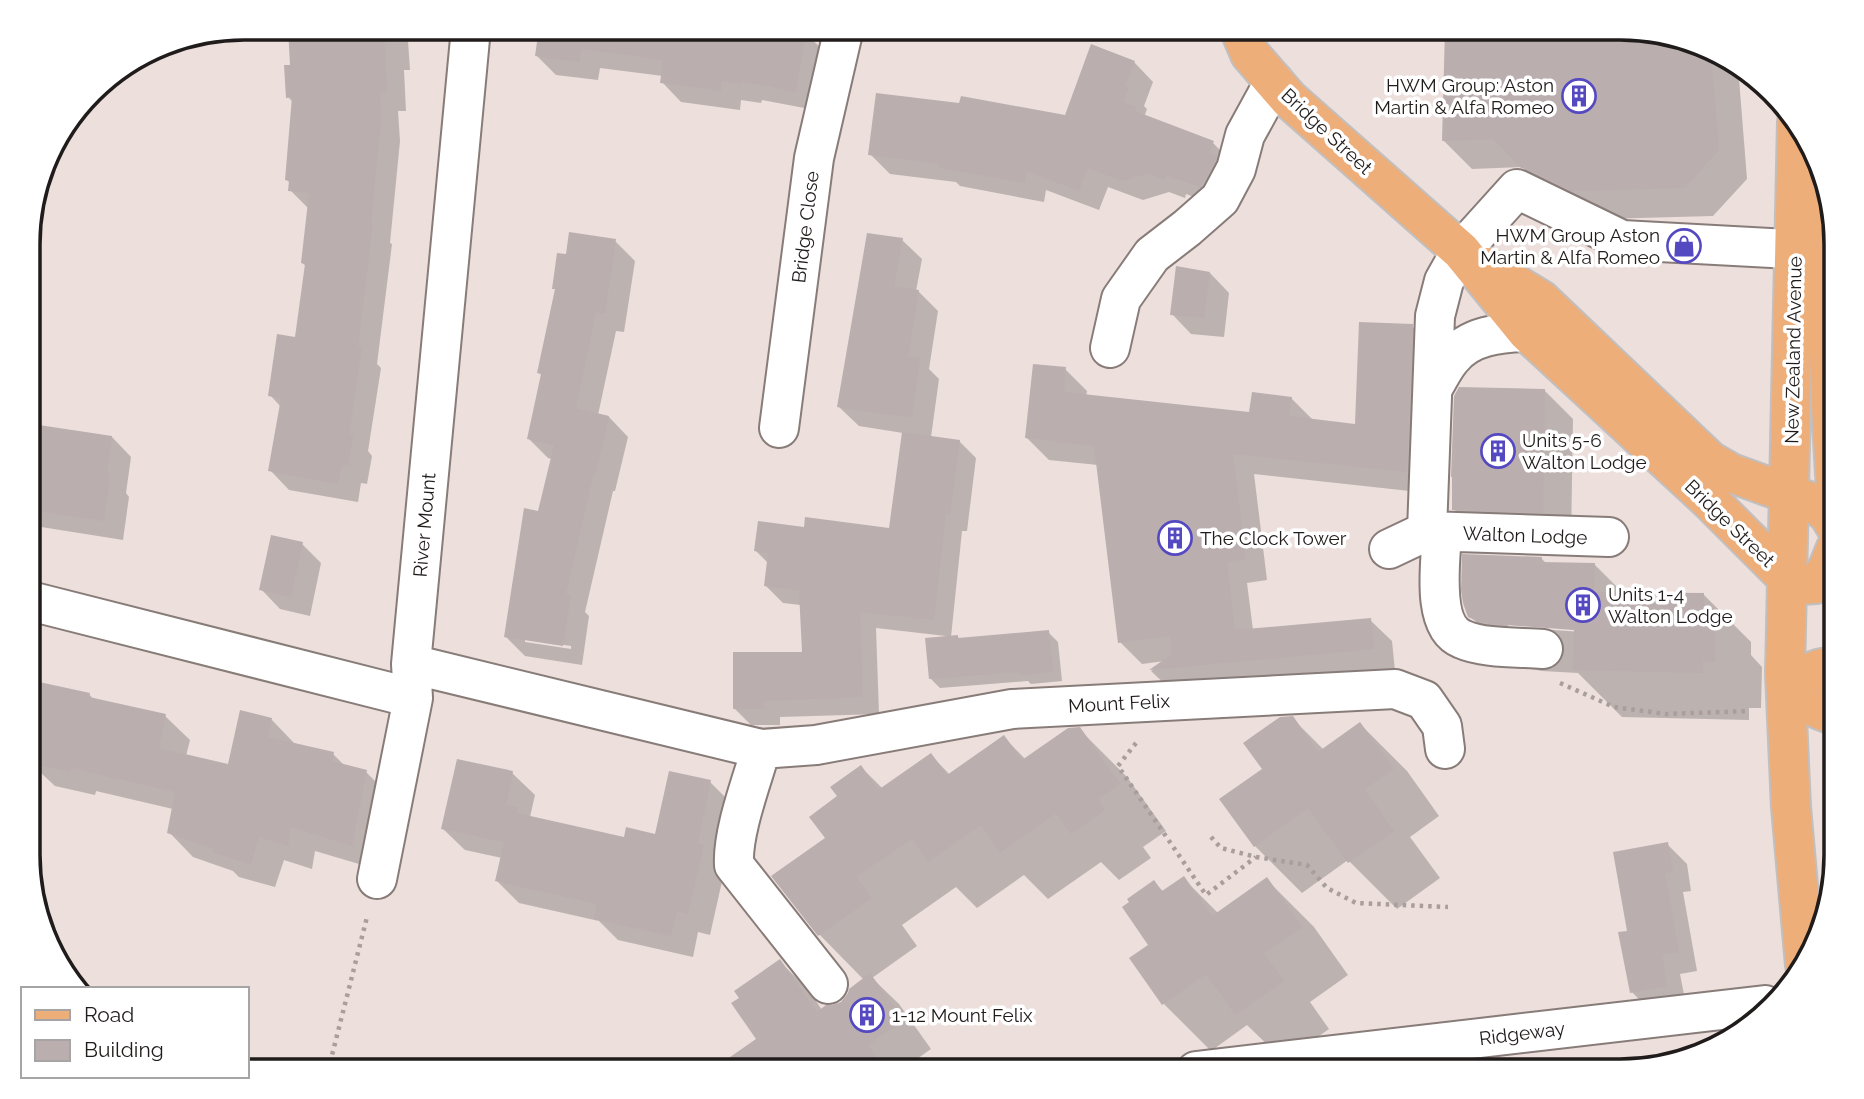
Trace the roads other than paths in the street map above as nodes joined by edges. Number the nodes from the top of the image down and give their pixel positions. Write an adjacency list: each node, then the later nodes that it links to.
1 (470, 40): 24 (street, River Mount)
2 (841, 40): 13 (street, Bridge Close)
3 (1244, 40): 4 (main road, Bridge Street)
4 (1274, 82): 8 (main road, Bridge Street); 10 (street)
5 (1800, 149): 7 (main road, New Zealand Avenue)
6 (1822, 219): 7 (main road, New Zealand Avenue)
7 (1811, 250): 8 (street, Walton Lodge); 11 (main road, New Zealand Avenue); 14 (main road, New Zealand Avenue)
8 (1461, 251): 9 (main road, Bridge Street); 12 (street, Walton Lodge); 14 (main road, Bridge Street)
9 (1527, 332): 12 (street); 20 (main road, Bridge Street)
10 (1110, 348)
11 (1823, 349)
12 (1433, 387): 16 (street, Walton Lodge)
13 (779, 428)
14 (1790, 494): 15 (main road, Bridge Street); 20 (main road, New Zealand Avenue)
15 (1823, 510)
16 (1435, 532): 17 (street, Walton Lodge); 18 (street); 22 (street, Walton Lodge)
17 (1609, 537)
18 (1389, 549)
19 (1823, 575): 20 (main road)
20 (1788, 579): 25 (main road, Bridge Street)
21 (40, 603): 24 (street)
22 (1543, 649)
23 (1823, 668): 25 (main road)
24 (412, 681): 27 (street); 29 (street, River Mount)
25 (1789, 693): 26 (main road); 30 (main road, Bridge Street)
26 (1823, 711)
27 (761, 749): 28 (street, Mount Felix); 31 (street)
28 (1445, 750)
29 (377, 879)
30 (1803, 943)
31 (828, 984)
32 (1755, 1007): 33 (street, Ridgeway)
33 (1308, 1058)

